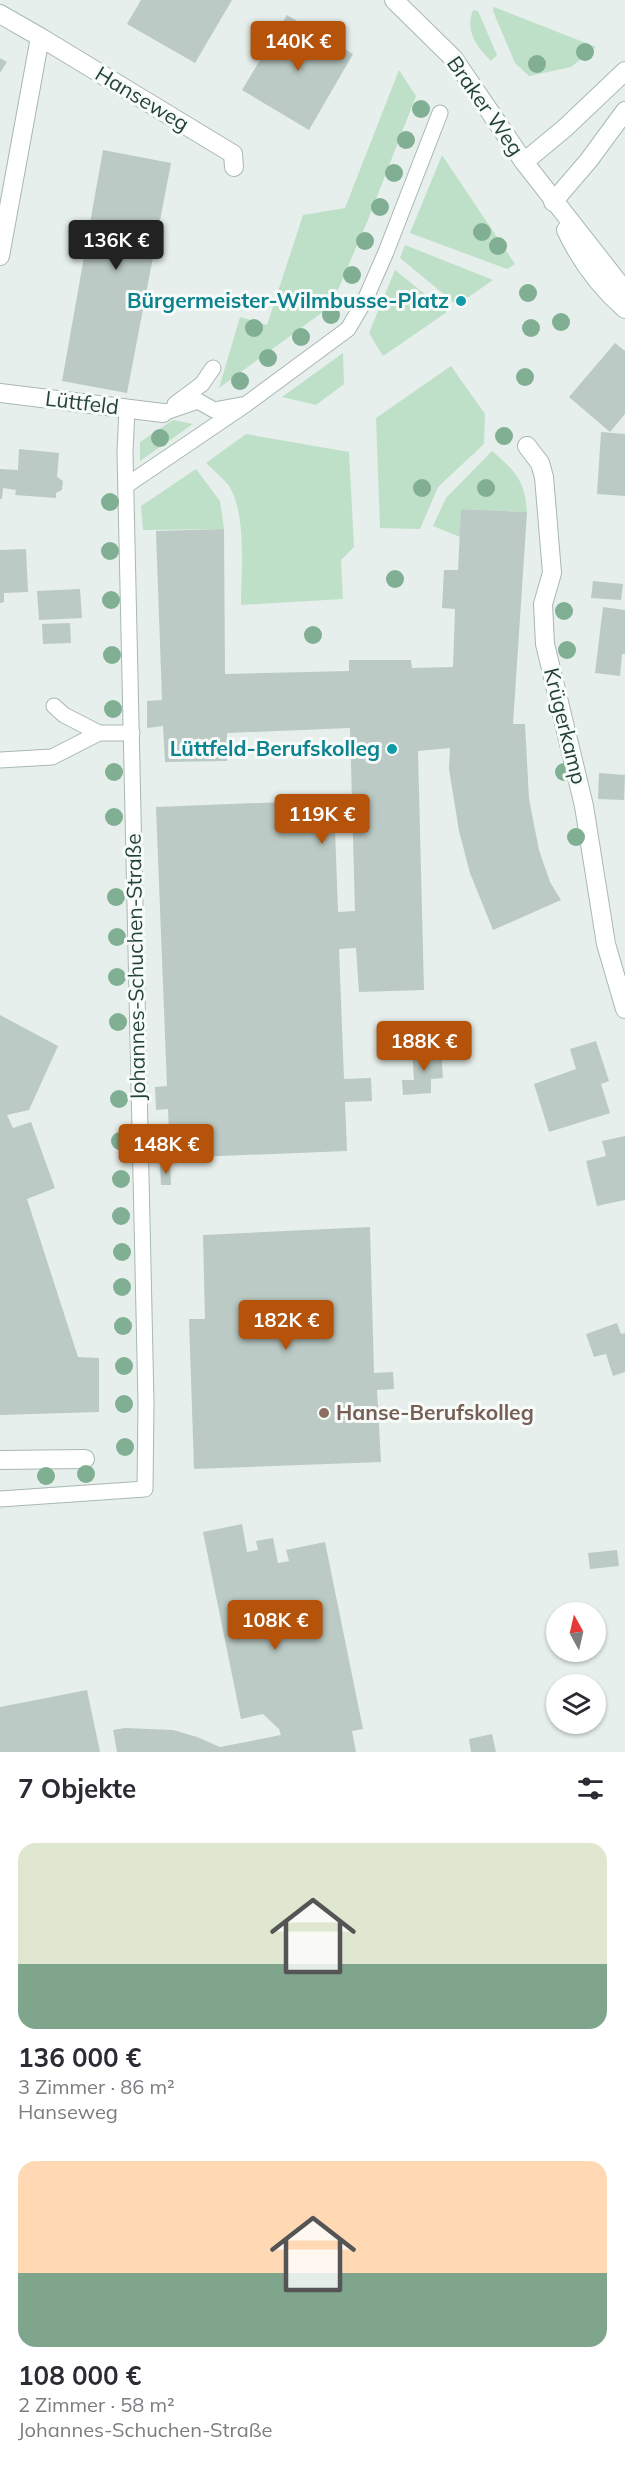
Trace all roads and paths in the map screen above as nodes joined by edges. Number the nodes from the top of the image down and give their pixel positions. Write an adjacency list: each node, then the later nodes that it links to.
1 (394, 0): 7 (street, Braker Weg)
2 (0, 14): 3 (street, Hanseweg)
3 (40, 38): 8 (street, Hanseweg); 10 (street)
4 (625, 71): 7 (street)
5 (625, 111): 9 (street)
6 (440, 113): 15 (lane)
7 (524, 162): 9 (street, Braker Weg)
8 (234, 167)
9 (553, 202): 11 (street); 12 (street)
10 (0, 256)
11 (625, 291)
12 (625, 309)
13 (213, 368): 17 (lane)
14 (0, 393): 16 (street, Lüttfeld)
15 (250, 406): 17 (lane); 19 (lane)
16 (127, 408): 17 (street, Lüttfeld); 19 (lane, Johannes-Schuchen-Straße)
17 (163, 413)
18 (527, 446): 24 (street, Krügerkamp)
19 (127, 485): 22 (lane, Johannes-Schuchen-Straße)
20 (54, 706): 21 (lane)
21 (99, 733): 22 (lane); 23 (lane)
22 (132, 733): 27 (lane, Johannes-Schuchen-Straße)
23 (0, 760)
24 (625, 1009)
25 (85, 1459): 26 (street)
26 (0, 1460)
27 (0, 1499)

